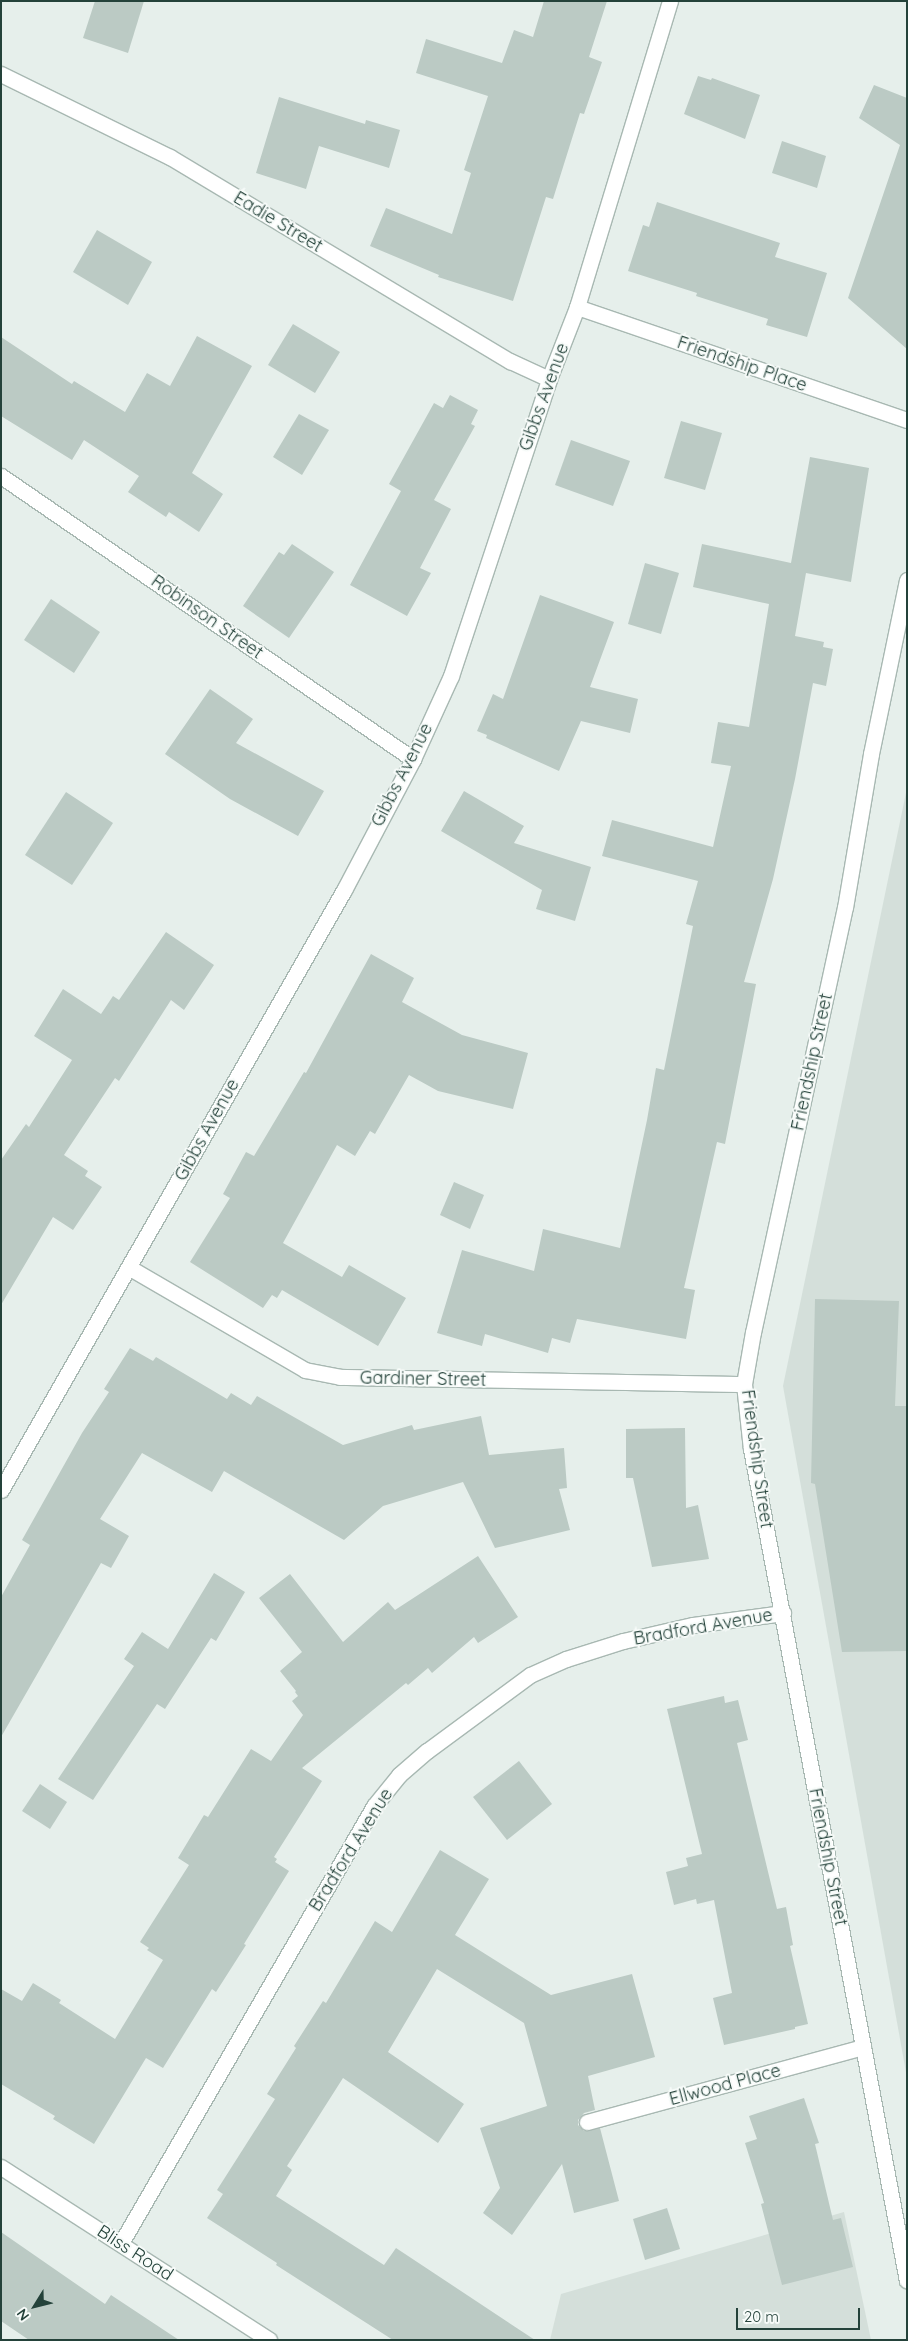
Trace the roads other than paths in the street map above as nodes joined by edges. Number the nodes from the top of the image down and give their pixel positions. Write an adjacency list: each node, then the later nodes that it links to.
1 (670, 1): 3 (street, Gibbs Avenue)
2 (1, 74): 4 (street, Eadie Street)
3 (577, 308): 4 (street, Gibbs Avenue); 5 (street, Friendship Place)
4 (549, 379): 8 (street, Gibbs Avenue)
5 (907, 420)
6 (1, 476): 8 (street, Robinson Street)
7 (907, 580): 10 (street, Friendship Street)
8 (412, 759): 9 (street, Gibbs Avenue)
9 (130, 1268): 10 (street, Gardiner Street); 11 (street, Gibbs Avenue)
10 (744, 1384): 12 (street, Friendship Street)
11 (1, 1490)
12 (783, 1613): 13 (street, Friendship Street); 16 (street, Bradford Avenue)
13 (863, 2047): 14 (street, Ellwood Place); 17 (street, Friendship Street)
14 (587, 2122)
15 (1, 2167): 16 (street, Bliss Road)
16 (121, 2243): 18 (street, Bliss Road)
17 (907, 2281)
18 (269, 2340)

